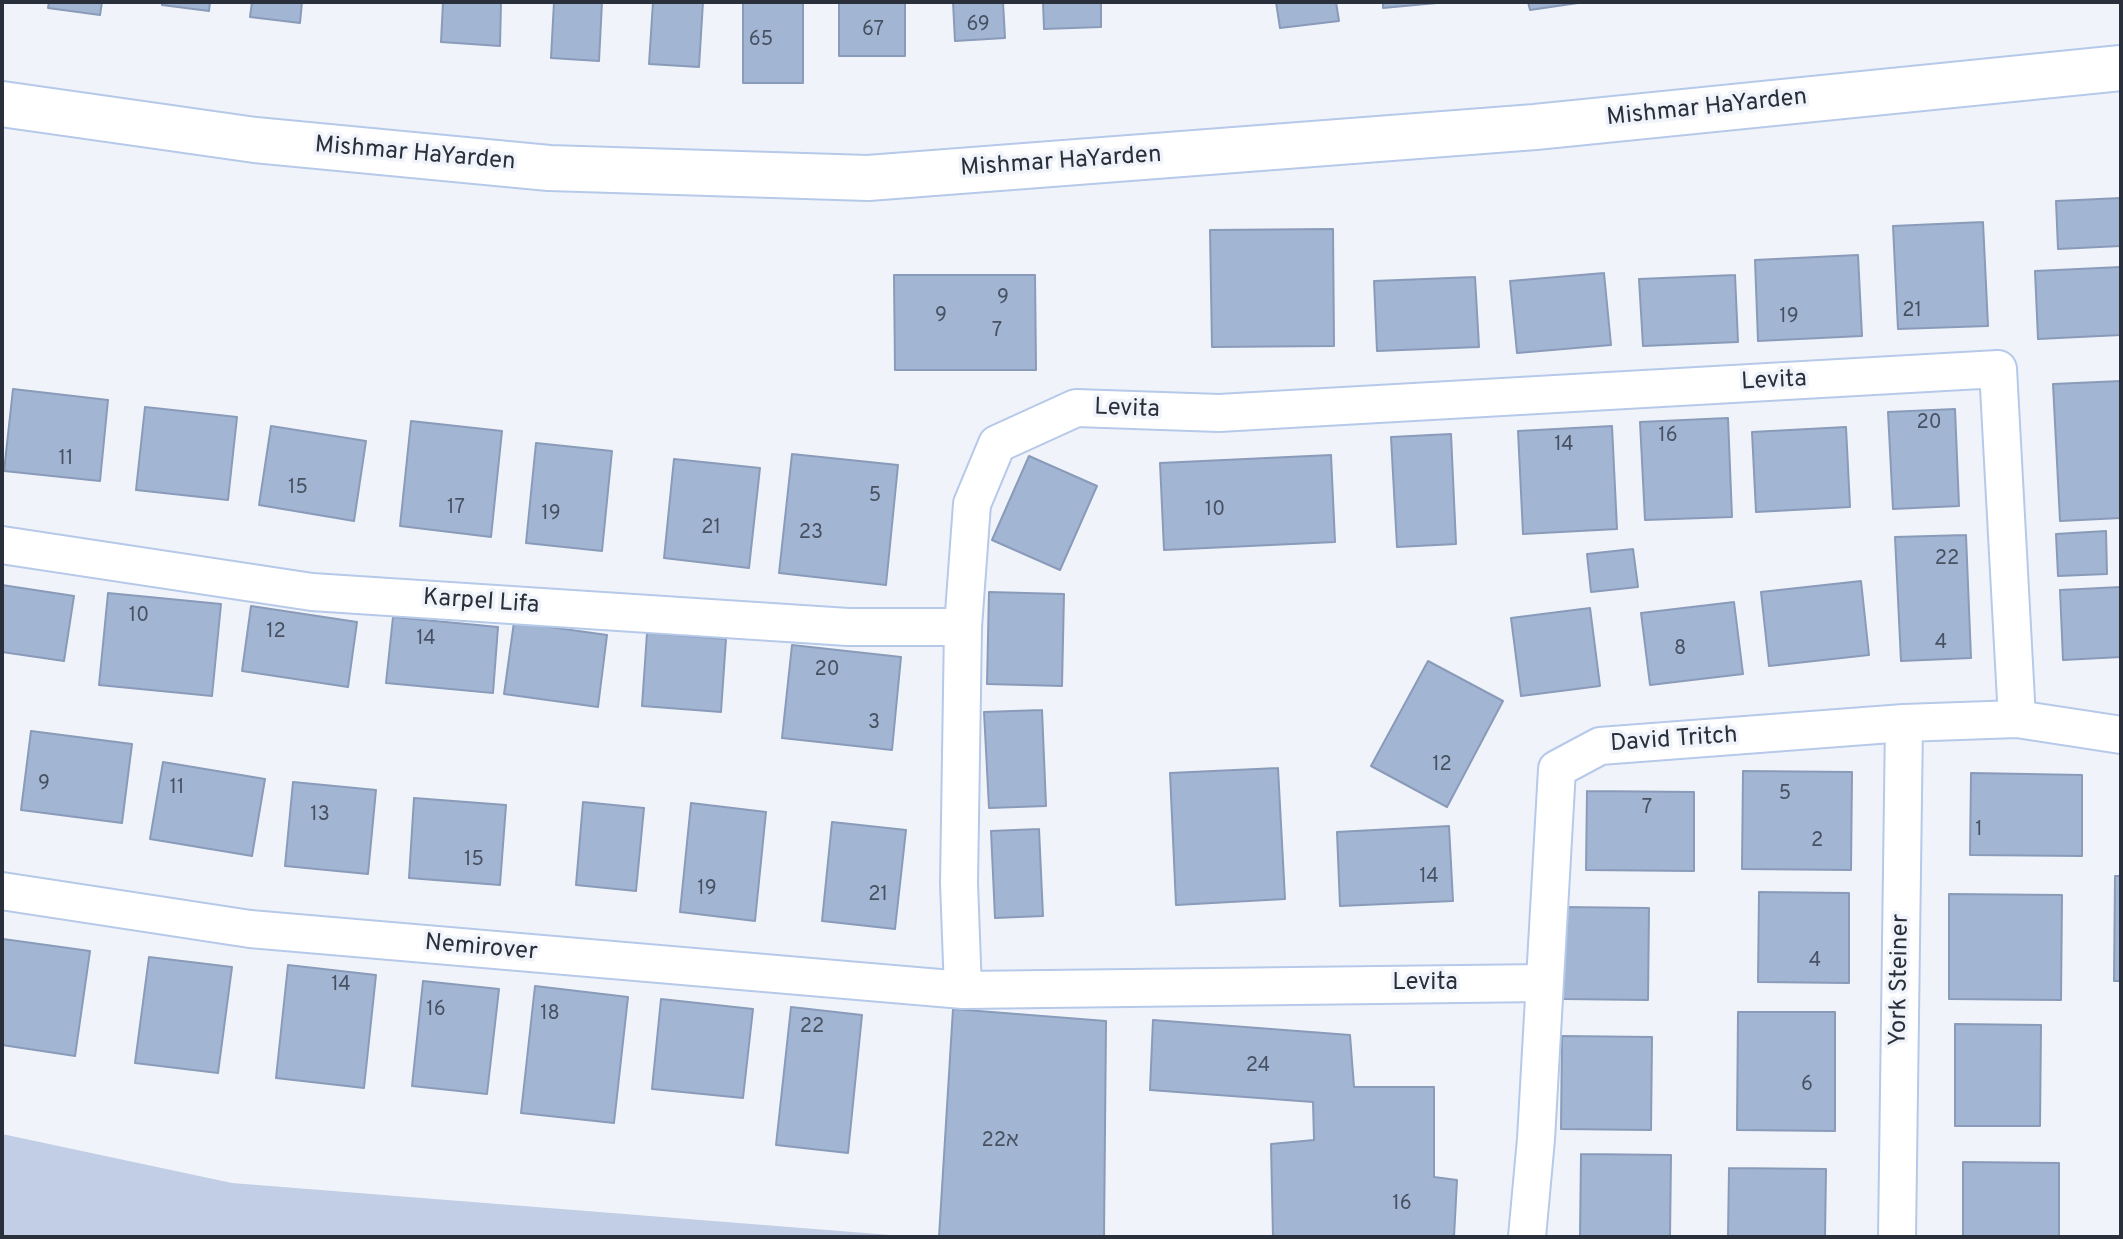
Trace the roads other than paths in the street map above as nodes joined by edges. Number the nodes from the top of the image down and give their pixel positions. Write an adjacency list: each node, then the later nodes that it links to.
1 (2121, 68): 2 (street, Mishmar HaYarden)
2 (2, 104)
3 (2, 545): 4 (street, Karpel Lifa)
4 (963, 627): 5 (street, Levita); 10 (street, Levita)
5 (2017, 719): 6 (street, David Tritch); 7 (street, David Tritch)
6 (1904, 723): 9 (street, David Tritch); 12 (street, York Steiner)
7 (2121, 735)
8 (2, 891): 10 (street, Nemirover)
9 (1544, 983): 10 (street, Levita); 11 (street, David Tritch)
10 (963, 990)
11 (1527, 1237)
12 (1897, 1237)

